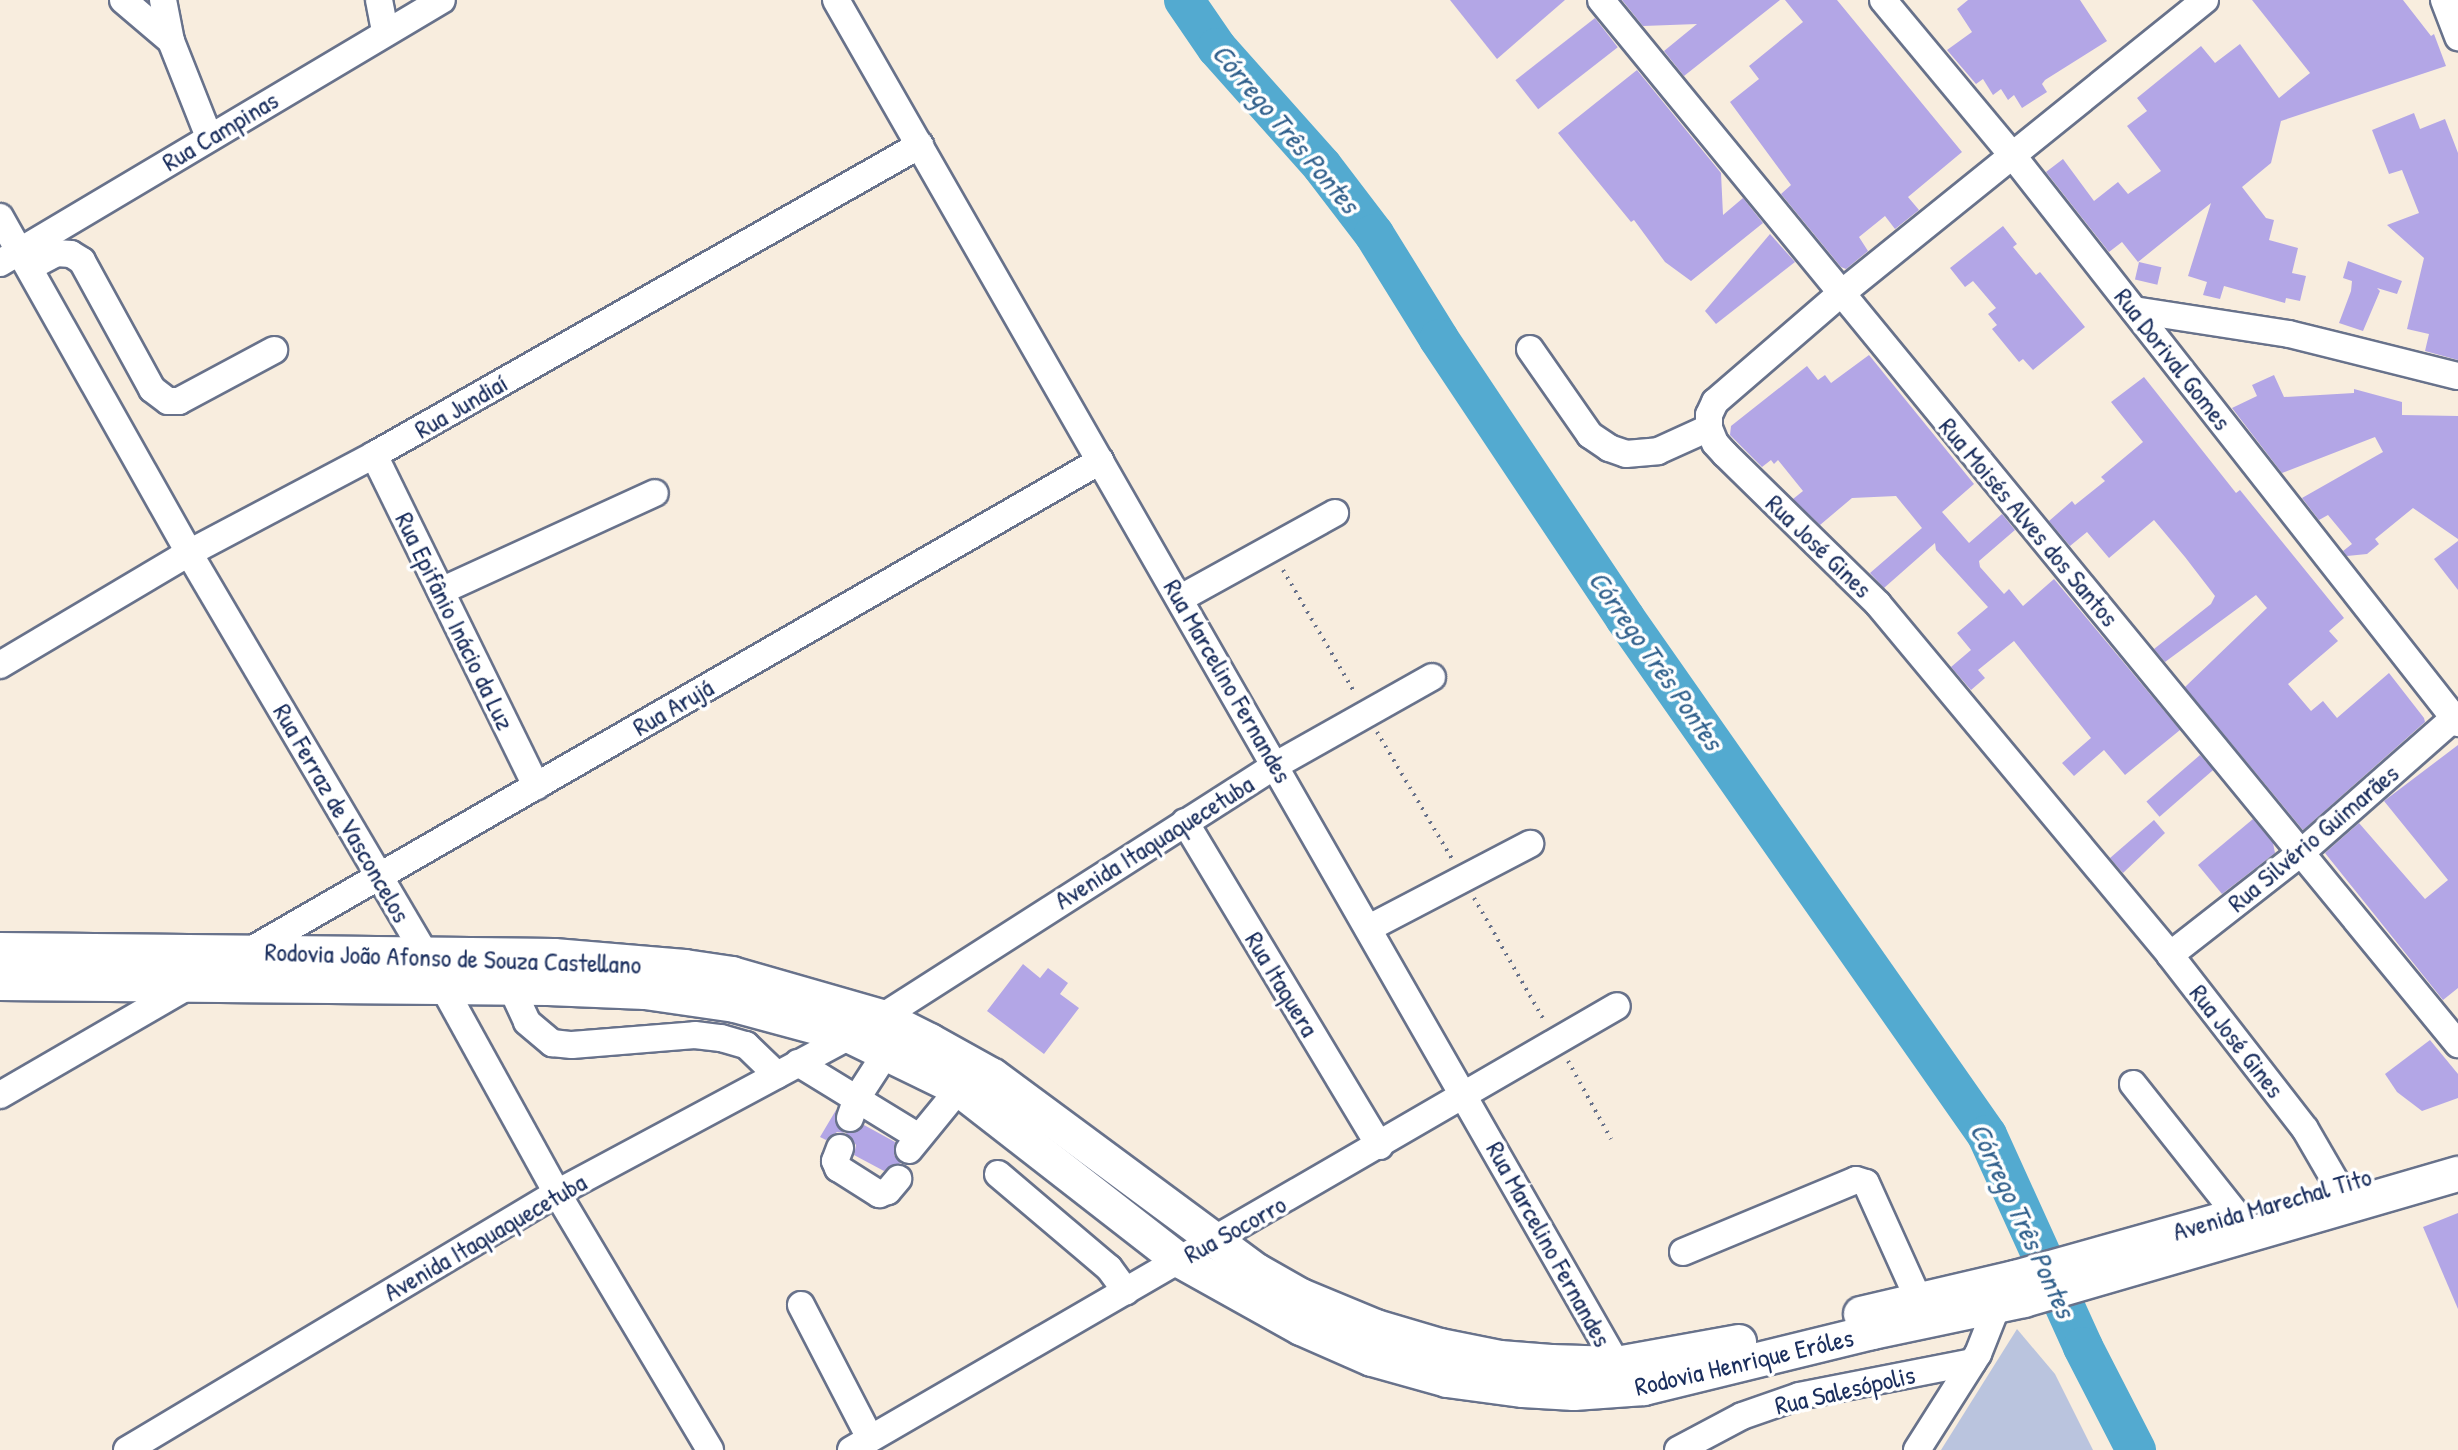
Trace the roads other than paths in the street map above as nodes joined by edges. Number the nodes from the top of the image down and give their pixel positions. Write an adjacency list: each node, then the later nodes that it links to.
1 (123, 0): 12 (street)
2 (163, 0): 12 (street)
3 (379, 0): 10 (street)
4 (442, 0): 10 (street, Rua Campinas)
5 (836, 0): 14 (street, Rua Marcelino Fernandes)
6 (1601, 0): 18 (street, Rua Moisés Alves dos Santos)
7 (1883, 0): 15 (street, Rua Dorival Gomes)
8 (2205, 0): 15 (street)
9 (2444, 0): 11 (street)
10 (385, 32): 13 (street, Rua Campinas)
11 (2458, 37)
12 (171, 41): 13 (street)
13 (209, 137): 17 (street, Rua Campinas)
14 (920, 145): 24 (street, Rua Jundiaí); 25 (street, Rua Marcelino Fernandes)
15 (2013, 156): 18 (street); 19 (street, Rua Dorival Gomes)
16 (0, 217): 17 (street, Rua Ferraz de Vasconcelos)
17 (17, 261): 21 (street); 28 (street, Rua Ferraz de Vasconcelos)
18 (1840, 294): 23 (street); 38 (street, Rua Moisés Alves dos Santos)
19 (2134, 310): 22 (street); 33 (street, Rua Dorival Gomes)
20 (1530, 349): 23 (street)
21 (274, 350)
22 (2458, 376)
23 (1709, 428): 44 (street, Rua José Gines)
24 (374, 455): 28 (street, Rua Jundiaí); 29 (street, Rua Epifânio Inácio da Luz)
25 (1100, 461): 30 (street, Rua Marcelino Fernandes); 35 (street, Rua Arujá)
26 (655, 493): 29 (street)
27 (1335, 513): 30 (street)
28 (189, 553): 31 (street, Rua Jundiaí); 39 (street, Rua Ferraz de Vasconcelos)
29 (441, 591): 35 (street, Rua Epifânio Inácio da Luz)
30 (1181, 598): 34 (street, Rua Marcelino Fernandes)
31 (0, 665)
32 (1432, 677): 34 (street, Avenida Itaquaquecetuba)
33 (2456, 720): 38 (street, Rua Silvério Guimarães)
34 (1276, 765): 36 (street, Avenida Itaquaquecetuba); 40 (street, Rua Marcelino Fernandes)
35 (536, 786): 39 (street, Rua Arujá)
36 (1185, 822): 50 (street, Avenida Itaquaquecetuba); 60 (street, Rua Itaquera)
37 (1530, 844): 40 (street)
38 (2302, 852): 44 (street, Rua Silvério Guimarães); 52 (street, Rua Moisés Alves dos Santos)
39 (379, 876): 42 (street, Rua Arujá); 43 (street, Rua Ferraz de Vasconcelos)
40 (1369, 928): 58 (street, Rua Marcelino Fernandes)
41 (0, 950): 42 (main road, Rodovia João Afonso de Souza Castellano)
42 (246, 953): 43 (main road, Rodovia João Afonso de Souza Castellano)
43 (425, 954): 46 (street, Rua Ferraz de Vasconcelos); 50 (main road, Rodovia João Afonso de Souza Castellano)
44 (2170, 955): 66 (street, Rua José Gines)
45 (0, 983): 47 (main road, Rodovia João Afonso de Souza Castellano)
46 (442, 985): 47 (main road, Rodovia João Afonso de Souza Castellano); 48 (main road, Rodovia João Afonso de Souza Castellano); 67 (street, Rua Ferraz de Vasconcelos)
47 (186, 987): 57 (street)
48 (511, 987): 51 (main road, Rodovia João Afonso de Souza Castellano); 54 (street)
49 (1617, 1006): 58 (street, Rua Socorro)
50 (882, 1017): 69 (main road, Rodovia João Afonso de Souza Castellano)
51 (850, 1036): 53 (main road, Rodovia João Afonso de Souza Castellano); 54 (street, Avenida Itaquaquecetuba)
52 (2457, 1042)
53 (886, 1053): 56 (main road, Rodovia João Afonso de Souza Castellano); 59 (street)
54 (788, 1069): 59 (street); 67 (street, Avenida Itaquaquecetuba)
55 (2133, 1084): 68 (street)
56 (959, 1089): 59 (street); 71 (main road, Rodovia João Afonso de Souza Castellano)
57 (0, 1095)
58 (1465, 1095): 60 (street, Rua Socorro); 78 (street, Rua Marcelino Fernandes)
59 (853, 1108)
60 (1380, 1146): 69 (street, Rua Socorro)
61 (840, 1148): 65 (street)
62 (2458, 1149): 66 (main road, Avenida Marechal Tito)
63 (998, 1174): 73 (street)
64 (2458, 1174): 72 (main road, Avenida Marechal Tito)
65 (898, 1179)
66 (2338, 1186): 68 (main road, Avenida Marechal Tito)
67 (557, 1193): 81 (street, Avenida Itaquaquecetuba); 82 (street, Rua Ferraz de Vasconcelos)
68 (2237, 1215): 72 (main road, Avenida Marechal Tito)
69 (1214, 1241): 71 (street, Rua Socorro); 78 (main road, Rodovia Henrique Eróles)
70 (1683, 1252): 76 (street)
71 (1179, 1260): 73 (street, Rua Socorro); 76 (main road, Rodovia Henrique Eróles)
72 (2076, 1273): 74 (main road, Rodovia Henrique Eróles)
73 (1126, 1291): 80 (street, Rua Socorro)
74 (2012, 1295): 76 (main road, Rodovia Henrique Eróles); 77 (street)
75 (801, 1305): 80 (street)
76 (1925, 1309): 77 (street); 78 (main road, Rodovia Henrique Eróles)
77 (1976, 1358): 79 (street); 83 (street, Rua Salesópolis)
78 (1617, 1364)
79 (1935, 1421): 84 (street); 85 (street)
80 (860, 1444)
81 (127, 1450)
82 (710, 1450)
83 (1678, 1450)
84 (1917, 1450)
85 (1937, 1450)

